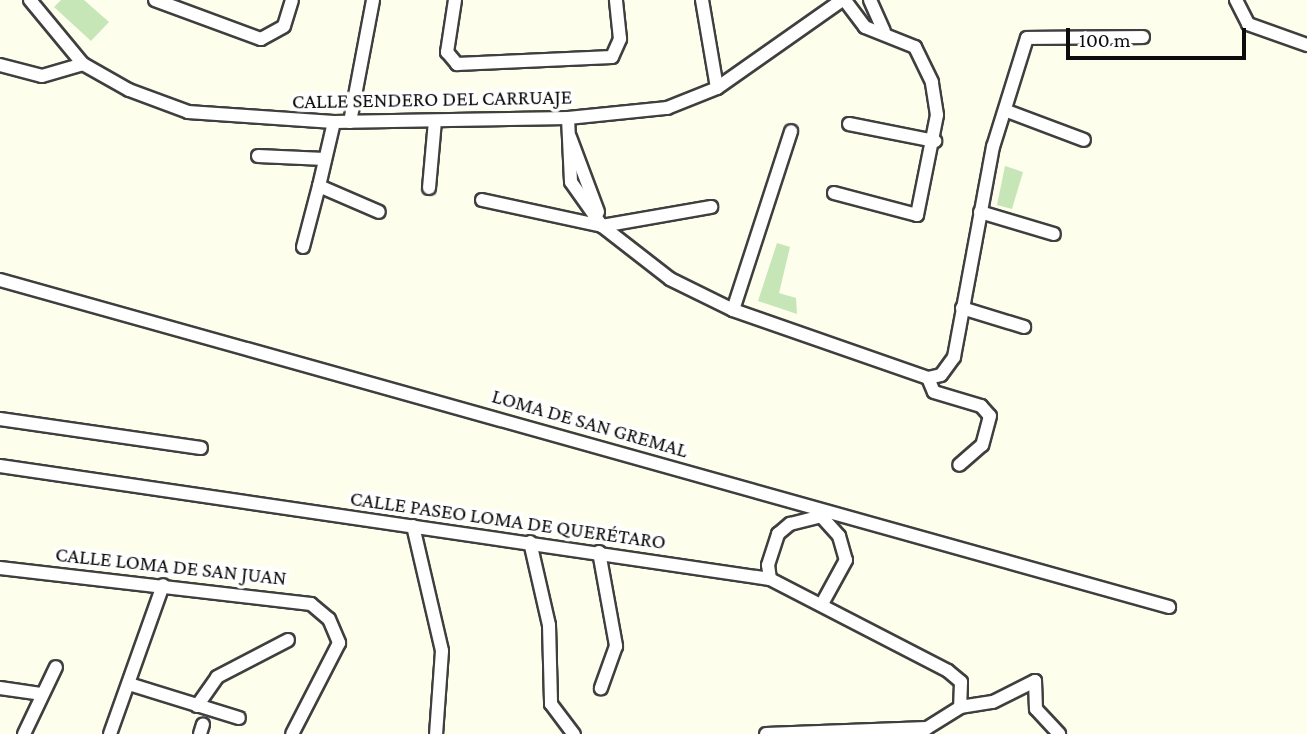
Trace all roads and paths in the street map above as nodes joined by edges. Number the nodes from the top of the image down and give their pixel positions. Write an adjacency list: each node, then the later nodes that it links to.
1 (155, 0): 2 (street)
2 (292, 0)
3 (373, 0): 20 (street)
4 (455, 0): 5 (street)
5 (616, 0)
6 (702, 0): 16 (street)
7 (844, 0): 11 (street); 16 (street, CALLE SENDERO DEL CARRUAJE)
8 (870, 0): 11 (street)
9 (1236, 0): 13 (street)
10 (34, 1): 14 (street, CALLE SENDERO DEL CARRUAJE)
11 (884, 31): 25 (street)
12 (1143, 37): 17 (street)
13 (1307, 44)
14 (83, 64): 15 (street); 19 (street, CALLE SENDERO DEL CARRUAJE)
15 (0, 65)
16 (717, 88): 22 (street, CALLE SENDERO DEL CARRUAJE)
17 (1007, 111): 24 (street); 34 (street)
18 (435, 121): 20 (street, CALLE SENDERO DEL CARRUAJE); 22 (street, CALLE SENDERO DEL CARRUAJE); 29 (street)
19 (334, 122): 20 (street, CALLE SENDERO DEL CARRUAJE); 27 (street)
20 (350, 122)
21 (849, 124): 25 (street)
22 (568, 125): 35 (street)
23 (791, 131): 40 (street)
24 (1084, 140)
25 (935, 141): 30 (street)
26 (258, 156): 27 (street)
27 (325, 159): 28 (street)
28 (319, 186): 33 (street); 37 (street)
29 (429, 188)
30 (834, 193)
31 (482, 200): 35 (street)
32 (711, 207): 35 (street)
33 (379, 212)
34 (980, 212): 36 (street); 39 (street)
35 (602, 226): 40 (street)
36 (1054, 234)
37 (303, 247)
38 (0, 280): 47 (street, LOMA DE SAN GREMAL)
39 (962, 308): 41 (street); 42 (street)
40 (733, 310): 42 (street)
41 (1024, 327)
42 (928, 378): 45 (street)
43 (0, 419): 44 (street)
44 (201, 448)
45 (959, 465)
46 (0, 466): 48 (street, CALLE PASEO LOMA DE QUERÉTARO)
47 (822, 513): 52 (street); 54 (street); 55 (street, LOMA DE SAN GREMAL)
48 (413, 526): 49 (street, CALLE PASEO LOMA DE QUERÉTARO); 68 (street)
49 (530, 542): 50 (street, CALLE PASEO LOMA DE QUERÉTARO); 69 (street)
50 (599, 552): 52 (street, CALLE PASEO LOMA DE QUERÉTARO); 60 (street)
51 (0, 568): 53 (street, CALLE LOMA DE SAN JUAN)
52 (771, 579): 54 (street, CALLE PASEO LOMA DE QUERÉTARO)
53 (163, 585): 58 (street); 67 (street, CALLE LOMA DE SAN JUAN)
54 (823, 602): 63 (street, CALLE PASEO LOMA DE QUERÉTARO)
55 (1169, 607)
56 (288, 640): 62 (street)
57 (56, 667): 61 (street)
58 (129, 684): 62 (street); 66 (street)
59 (0, 688): 61 (street)
60 (601, 688)
61 (41, 694): 65 (street)
62 (197, 706): 64 (street)
63 (960, 707): 70 (street); 71 (street)
64 (239, 718)
65 (24, 734)
66 (110, 734)
67 (292, 734)
68 (436, 734)
69 (574, 734)
70 (766, 734)
71 (1059, 734)

